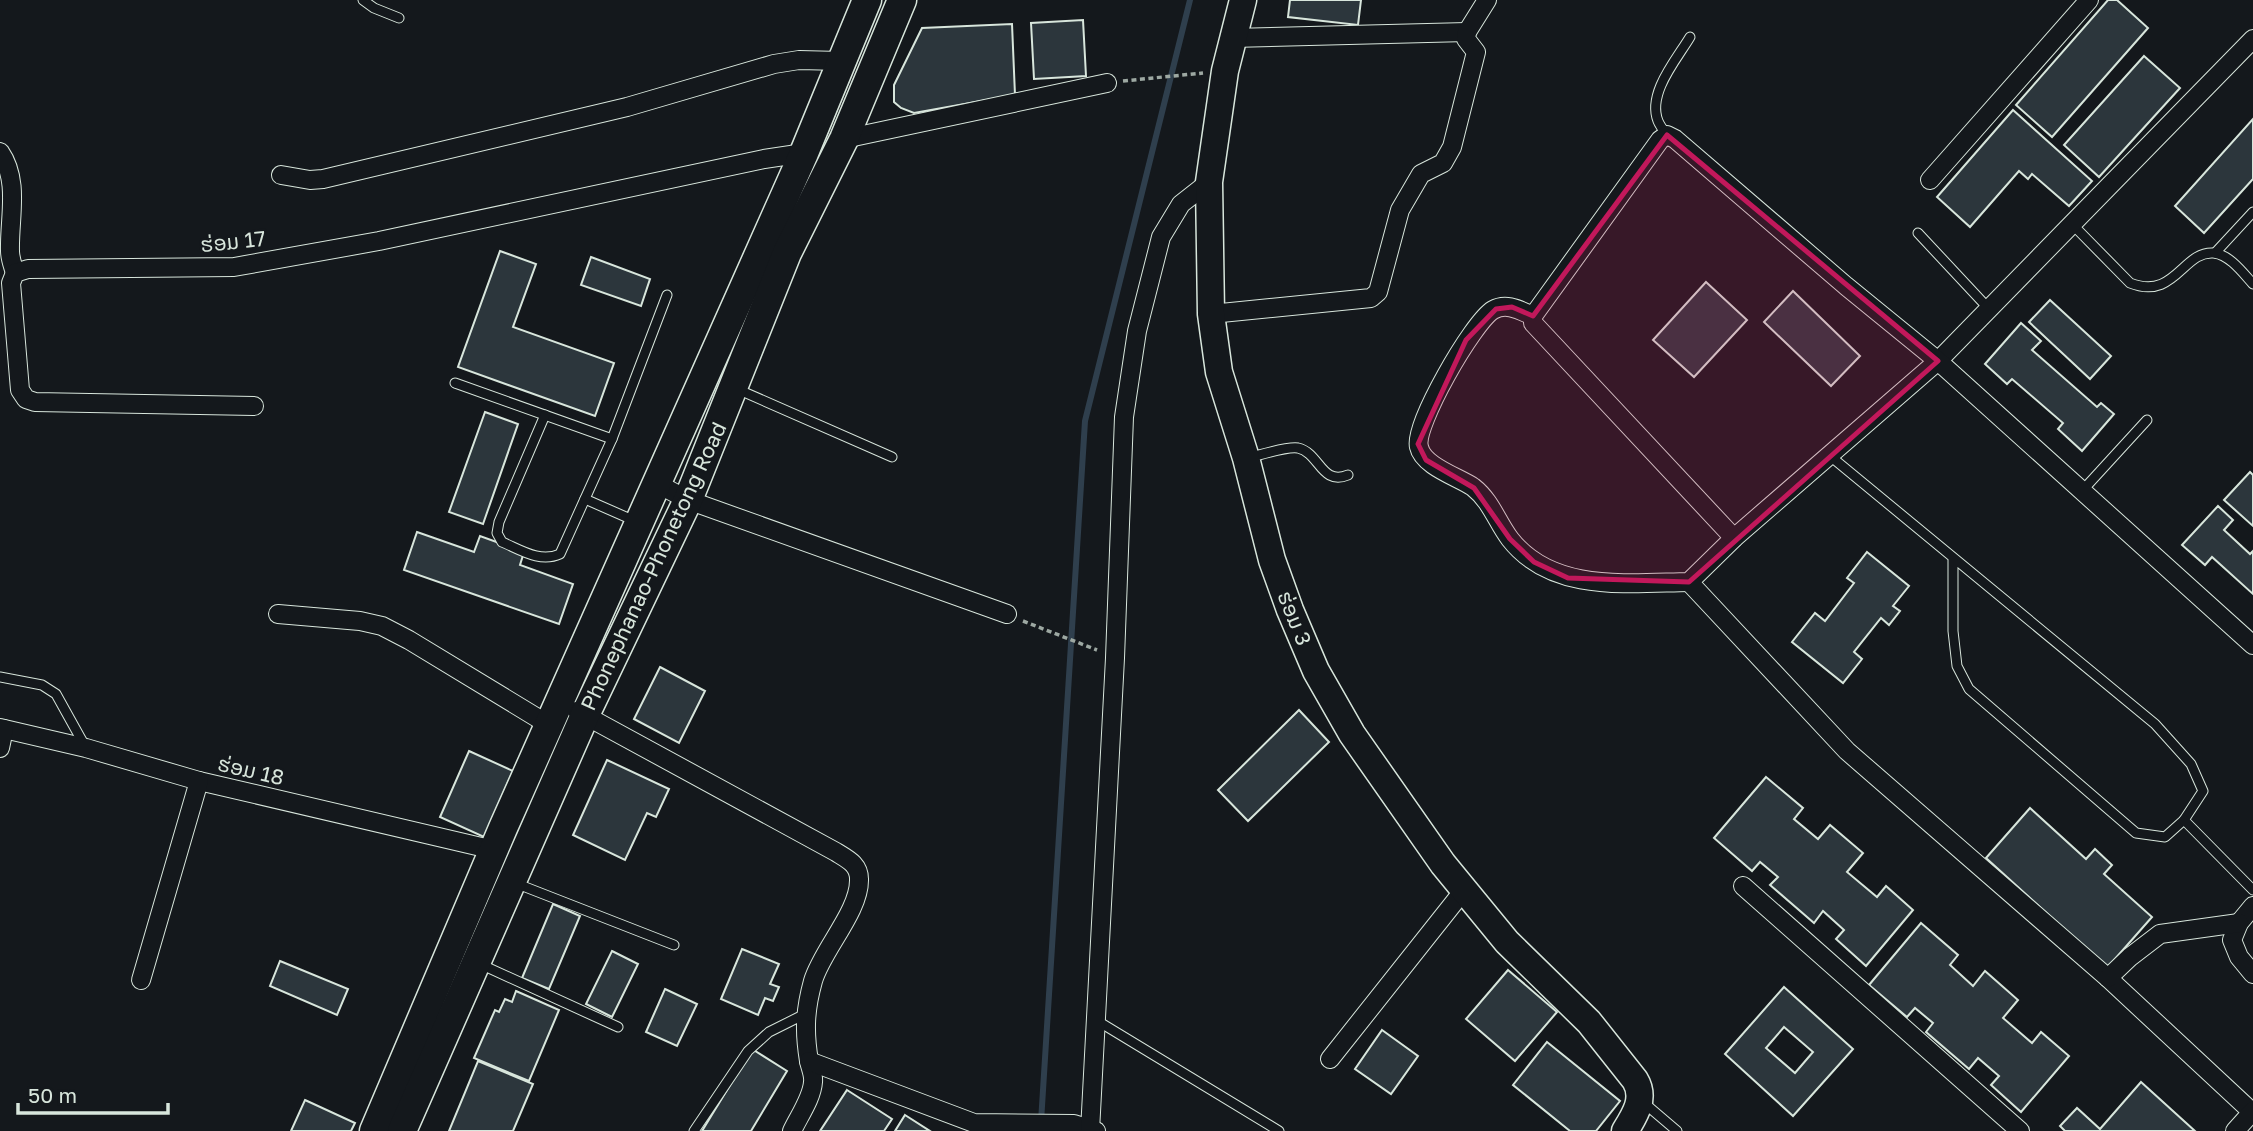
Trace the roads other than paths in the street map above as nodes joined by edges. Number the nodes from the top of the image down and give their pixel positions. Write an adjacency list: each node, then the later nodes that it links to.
1 (363, 0): 7 (lane)
2 (867, 0): 12 (main road, Phonephanao-Phonetong Road)
3 (902, 0): 15 (main road, Phonephanao-Phonetong Road)
4 (1243, 0): 10 (street, ຮ່ອມ 3)
5 (1486, 0): 8 (street)
6 (2089, 0): 19 (street)
7 (399, 18)
8 (1467, 32): 10 (street); 30 (street)
9 (1690, 37): 14 (lane)
10 (1232, 38): 20 (street, ຮ່ອມ 3)
11 (2253, 40): 22 (street)
12 (841, 61): 17 (main road, Phonephanao-Phonetong Road); 18 (street)
13 (1107, 83): 15 (street)
14 (1667, 135): 31 (street); 32 (street)
15 (844, 139): 24 (main road, Phonephanao-Phonetong Road)
16 (0, 152): 26 (street)
17 (804, 153): 24 (main road, Phonephanao-Phonetong Road); 26 (street, ຮ່ອມ 17)
18 (281, 175)
19 (1930, 180)
20 (1209, 183): 30 (street, ຮ່ອມ 3); 75 (street)
21 (2253, 212): 25 (lane)
22 (2072, 224): 25 (lane); 29 (street)
23 (1918, 233): 29 (lane)
24 (775, 248): 34 (main road, Phonephanao-Phonetong Road); 43 (main road, Phonephanao-Phonetong Road)
25 (2215, 253): 27 (lane)
26 (15, 273): 35 (street)
27 (2253, 284)
28 (667, 295): 38 (lane)
29 (1989, 309): 32 (street)
30 (1211, 314): 41 (street, ຮ່ອມ 3)
31 (1533, 316): 48 (street); 50 (street)
32 (1938, 361): 39 (street); 44 (street)
33 (455, 383): 36 (lane)
34 (734, 387): 40 (lane); 46 (main road, Phonephanao-Phonetong Road)
35 (254, 406)
36 (545, 415): 38 (lane); 45 (lane)
37 (2147, 420): 44 (lane)
38 (612, 439): 45 (lane)
39 (1829, 455): 48 (street); 49 (lane)
40 (892, 457)
41 (1246, 458): 42 (lane); 65 (street, ຮ່ອມ 3)
42 (1349, 475)
43 (656, 483): 46 (street); 47 (main road, Phonephanao-Phonetong Road)
44 (2082, 491): 53 (street)
45 (585, 499): 47 (lane)
46 (688, 500): 52 (street); 56 (main road, Phonephanao-Phonetong Road)
47 (639, 523): 55 (main road, Phonephanao-Phonetong Road)
48 (1734, 537): 50 (street)
49 (1953, 558): 61 (lane); 61 (lane)
50 (1689, 582): 72 (street)
51 (278, 614): 55 (street)
52 (1007, 614)
53 (2253, 645)
54 (0, 677): 59 (lane)
55 (554, 713): 56 (street); 62 (main road, Phonephanao-Phonetong Road)
56 (585, 715): 63 (main road, Phonephanao-Phonetong Road); 74 (street)
57 (2, 728): 58 (street); 59 (street, ຮ່ອມ 18)
58 (0, 748)
59 (86, 748): 60 (street, ຮ່ອມ 18)
60 (199, 781): 62 (street, ຮ່ອມ 18); 73 (street)
61 (2184, 820): 66 (lane)
62 (494, 849): 83 (main road, Phonephanao-Phonetong Road)
63 (510, 881): 69 (lane); 70 (main road, Phonephanao-Phonetong Road)
64 (1743, 886): 90 (street)
65 (1464, 890): 77 (street); 79 (street, ຮ່ອມ 3)
66 (2253, 890)
67 (2253, 906): 68 (street)
68 (2239, 923): 71 (street); 72 (street)
69 (674, 945)
70 (475, 962): 76 (lane); 84 (main road, Phonephanao-Phonetong Road)
71 (2253, 974)
72 (2108, 978): 80 (street)
73 (141, 980)
74 (805, 1014): 78 (street); 85 (lane)
75 (1096, 1020): 82 (street); 87 (lane)
76 (618, 1027)
77 (1330, 1059)
78 (809, 1061): 81 (street); 86 (street)
79 (1639, 1098): 88 (street); 89 (lane)
80 (2252, 1112): 91 (street)
81 (978, 1125): 82 (street)
82 (1088, 1128)
83 (374, 1131)
84 (402, 1131)
85 (694, 1131)
86 (792, 1131)
87 (1279, 1131)
88 (1625, 1131)
89 (1677, 1131)
90 (2020, 1131)
91 (2235, 1131)

